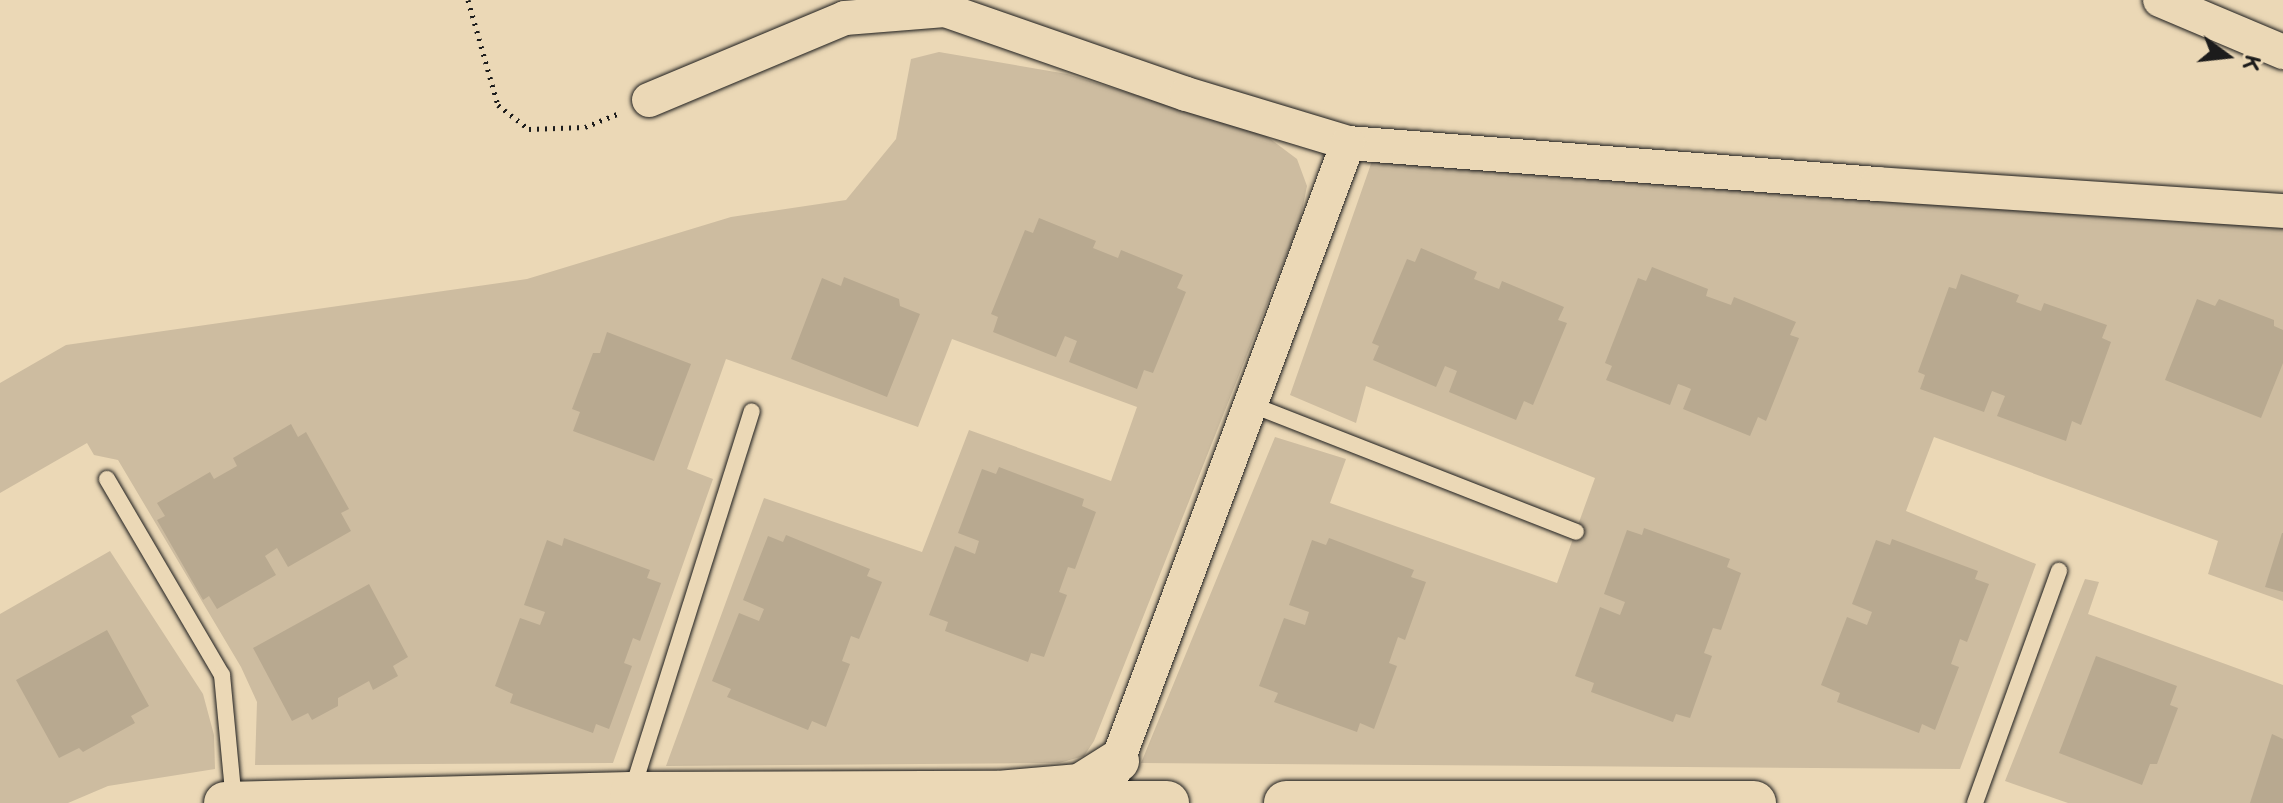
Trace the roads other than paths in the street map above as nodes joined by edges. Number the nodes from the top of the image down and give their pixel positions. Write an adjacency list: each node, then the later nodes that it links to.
1 (2160, 0): 3 (street)
2 (845, 9): 4 (street); 5 (street)
3 (2283, 52)
4 (649, 100)
5 (1348, 143): 6 (street); 7 (street)
6 (2283, 211)
7 (1250, 404): 10 (lane); 12 (street)
8 (752, 411): 13 (lane)
9 (107, 479): 14 (lane)
10 (1576, 532)
11 (2059, 571): 20 (lane)
12 (1118, 761): 13 (street); 16 (street)
13 (630, 798): 14 (street)
14 (231, 802)
15 (1052, 803): 16 (main road)
16 (1102, 803): 17 (main road)
17 (1167, 803)
18 (1286, 803): 19 (main road)
19 (1754, 803)
20 (1975, 803)

